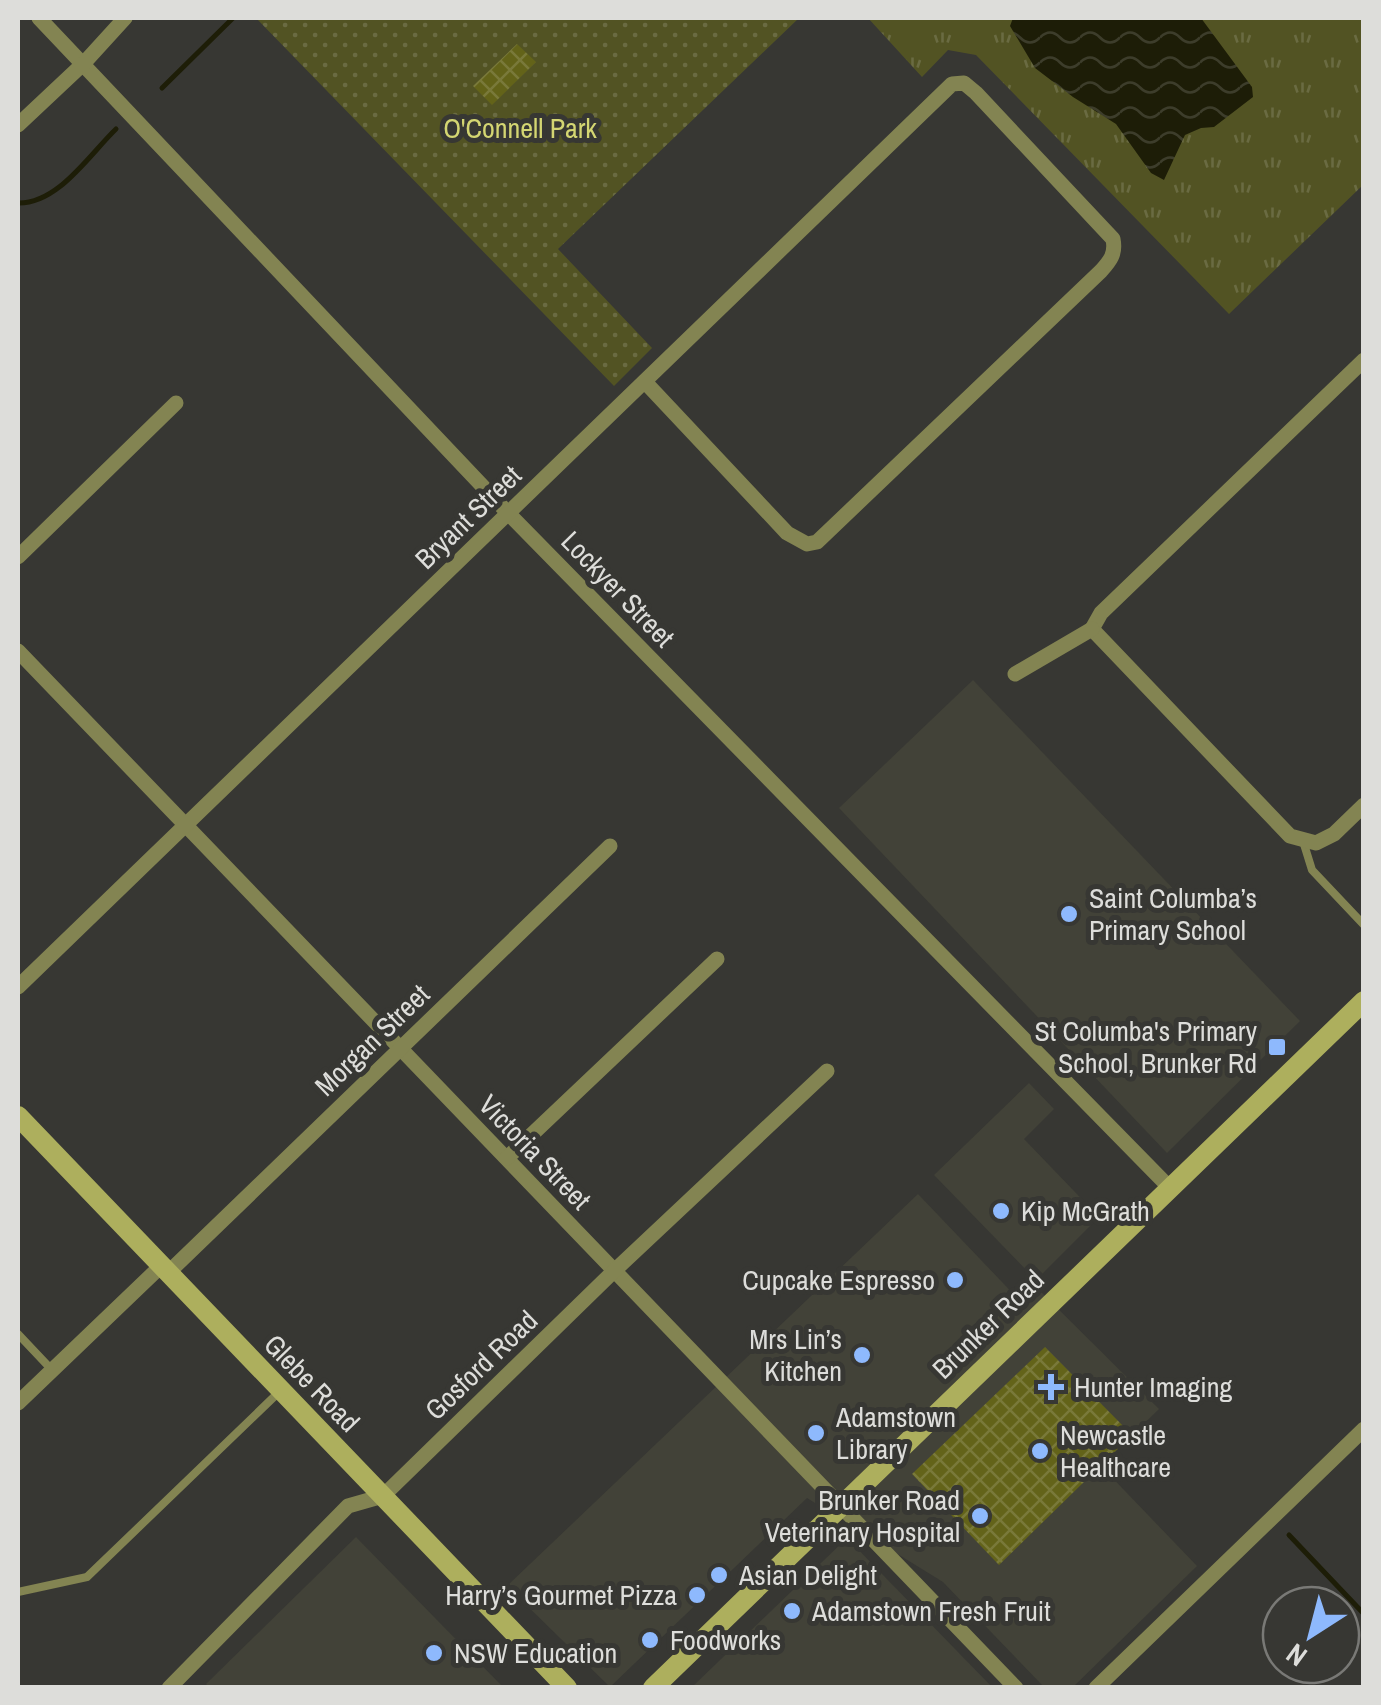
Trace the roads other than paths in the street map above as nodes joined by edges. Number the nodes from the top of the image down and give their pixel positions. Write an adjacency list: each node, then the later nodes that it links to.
1 (39, 18): 3 (street, Lockyer Street)
2 (125, 18): 3 (street)
3 (84, 63): 4 (street); 8 (street, Lockyer Street)
4 (18, 125)
5 (1360, 370): 10 (street)
6 (646, 382): 6 (street, Bryant Street); 8 (street, Bryant Street)
7 (176, 403): 9 (street)
8 (508, 512): 14 (street, Bryant Street); 25 (street, Lockyer Street)
9 (18, 557)
10 (1092, 629): 12 (street); 15 (street)
11 (18, 651): 14 (street, Victoria Street)
12 (1015, 674)
13 (1364, 805): 15 (street)
14 (185, 824): 19 (street, Bryant Street); 21 (street, Victoria Street)
15 (1303, 842): 17 (lane)
16 (610, 846): 21 (street, Morgan Street)
17 (1364, 925)
18 (717, 960): 24 (street)
19 (18, 987)
20 (1364, 1001): 25 (main road, Brunker Road)
21 (399, 1048): 24 (street, Victoria Street); 26 (street, Morgan Street)
22 (827, 1071): 27 (street, Gosford Road)
23 (18, 1116): 26 (main road, Glebe Road)
24 (507, 1158): 27 (street, Victoria Street)
25 (1170, 1188): 34 (main road, Brunker Road)
26 (165, 1269): 29 (street, Morgan Street); 30 (main road, Glebe Road)
27 (614, 1271): 33 (street, Gosford Road); 34 (street, Victoria Street)
28 (18, 1334): 29 (lane)
29 (52, 1370): 31 (street, Morgan Street)
30 (282, 1390): 33 (main road, Glebe Road); 35 (lane)
31 (18, 1404)
32 (1364, 1429): 40 (street)
33 (383, 1496): 36 (street, Gosford Road); 37 (main road, Glebe Road)
34 (842, 1502): 38 (main road, Brunker Road); 39 (street, Victoria Street)
35 (18, 1592)
36 (171, 1687)
37 (567, 1688)
38 (653, 1688)
39 (1016, 1688)
40 (1096, 1688)

